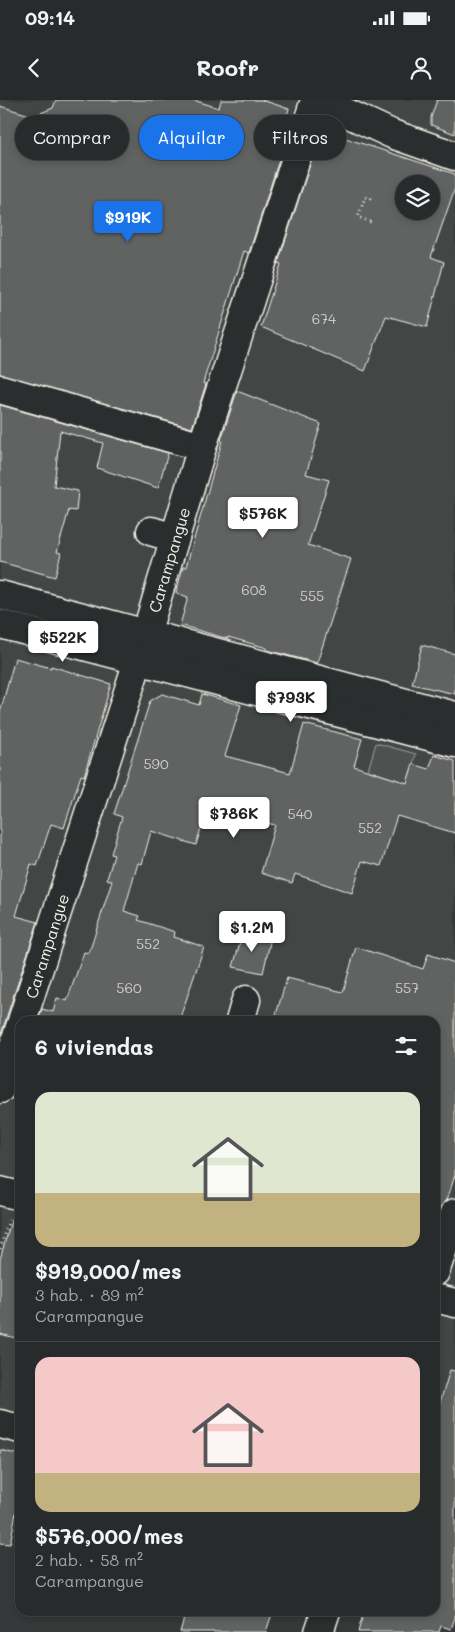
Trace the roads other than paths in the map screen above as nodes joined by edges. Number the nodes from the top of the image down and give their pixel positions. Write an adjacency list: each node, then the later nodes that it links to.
1 (317, 100): 2 (street); 4 (street, Carampangue)
2 (455, 156)
3 (0, 389): 4 (street)
4 (202, 447): 7 (street, Carampangue)
5 (0, 595): 7 (street)
6 (0, 624): 8 (street)
7 (146, 634): 8 (street, Carampangue); 9 (street)
8 (138, 661): 10 (street); 11 (street, Carampangue)
9 (455, 716)
10 (455, 744)
11 (24, 1016)
12 (15, 1042): 13 (street)
13 (0, 1089)
14 (0, 1191): 15 (street)
15 (15, 1195)
16 (455, 1213): 17 (street)
17 (440, 1257)
18 (440, 1299): 19 (street)
19 (455, 1303)
20 (0, 1424): 21 (street)
21 (15, 1428)
22 (324, 1616): 23 (street)
23 (319, 1632)

